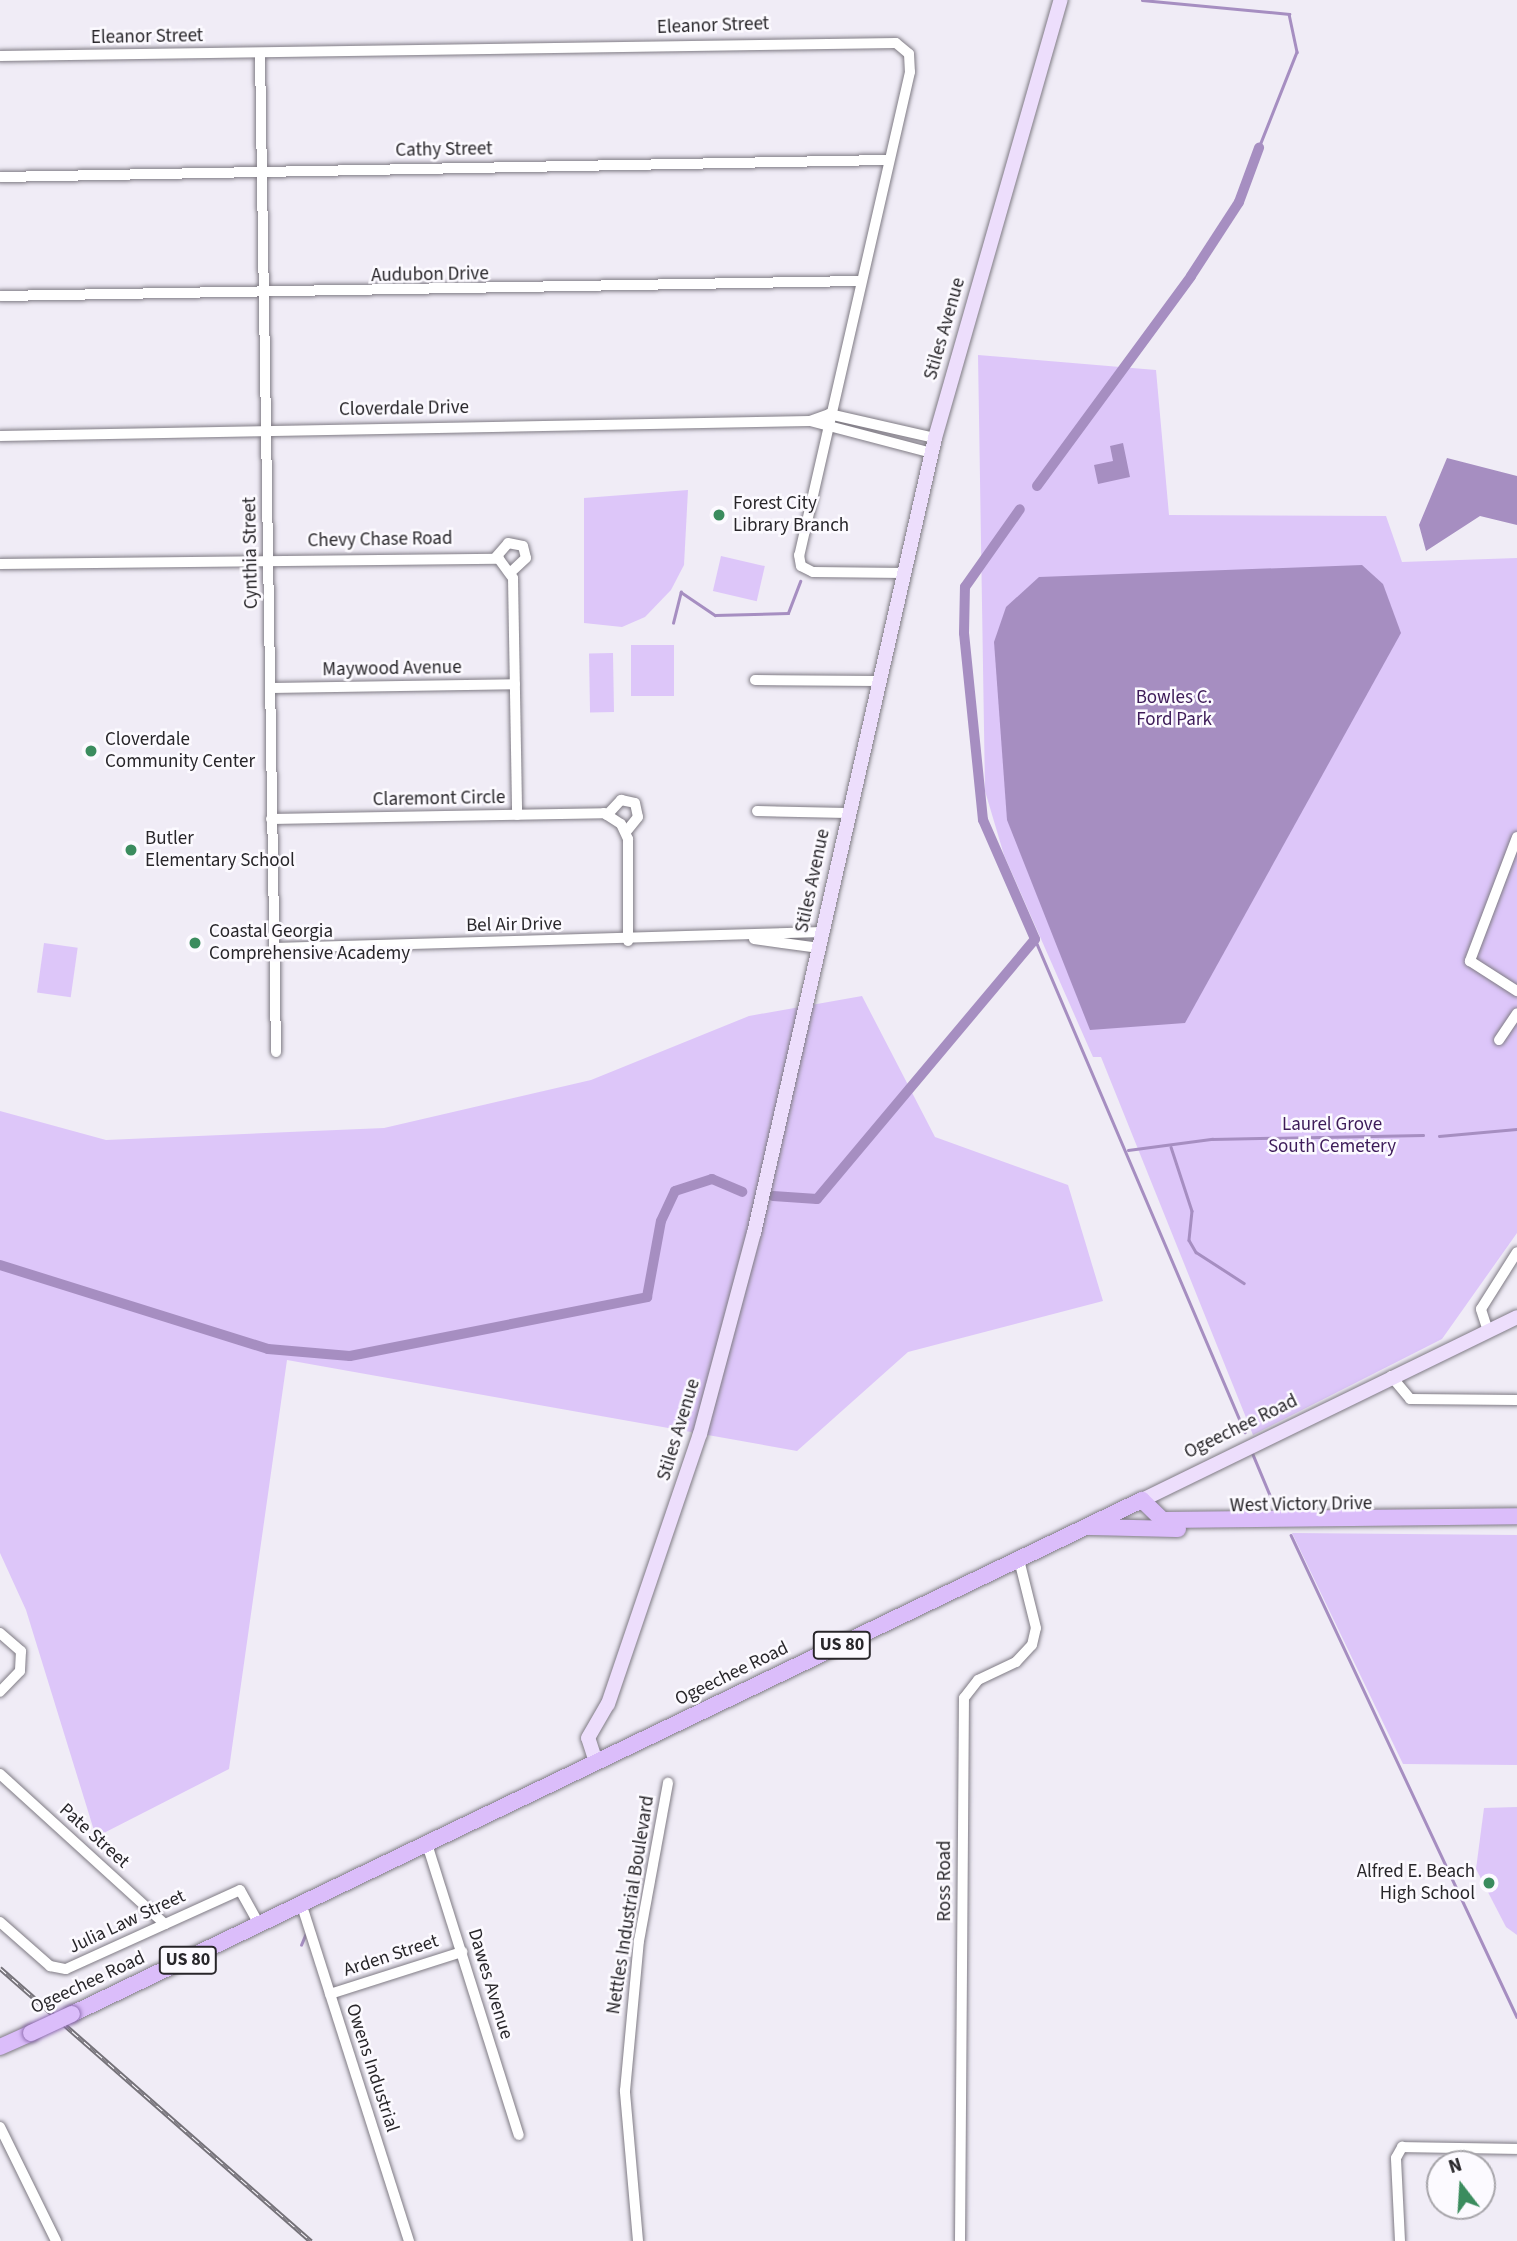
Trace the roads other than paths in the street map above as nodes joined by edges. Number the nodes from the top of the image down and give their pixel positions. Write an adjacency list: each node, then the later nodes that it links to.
1 (1061, 0): 15 (street, Stiles Avenue)
2 (260, 54): 3 (street, Eleanor Street); 4 (street, Eleanor Street); 5 (street, Cynthia Street)
3 (0, 56)
4 (889, 160): 5 (street, Cathy Street); 7 (street, Eleanor Street)
5 (264, 170): 6 (street, Cathy Street); 9 (street, Cynthia Street)
6 (0, 177)
7 (861, 281): 9 (street, Audubon Drive); 10 (street, Eleanor Street)
8 (0, 296): 9 (street, Audubon Drive)
9 (263, 296): 13 (street, Cynthia Street)
10 (829, 414): 11 (street, Cloverdale Drive); 12 (street, Eleanor Street); 15 (street)
11 (810, 421): 12 (street, Cloverdale Drive); 13 (street, Cloverdale Drive)
12 (826, 428): 15 (street, Cloverdale Drive); 20 (street, Eleanor Street)
13 (267, 430): 14 (street, Cloverdale Drive); 17 (street, Cynthia Street)
14 (0, 436)
15 (934, 446): 20 (street, Stiles Avenue)
16 (496, 557): 17 (street, Chevy Chase Road); 19 (street); 19 (street)
17 (269, 559): 18 (street, Chevy Chase Road); 24 (street, Cynthia Street)
18 (0, 564)
19 (511, 572): 23 (street)
20 (904, 573): 22 (street, Stiles Avenue)
21 (755, 680): 22 (street)
22 (878, 681): 26 (street, Stiles Avenue)
23 (515, 684): 24 (street, Maywood Avenue); 27 (street)
24 (271, 688): 29 (street, Cynthia Street)
25 (757, 810): 26 (street)
26 (846, 813): 32 (street, Stiles Avenue)
27 (517, 815): 28 (street, Claremont Circle); 29 (street, Claremont Circle)
28 (607, 815): 30 (street); 30 (street, Claremont Circle)
29 (271, 819): 35 (street, Cynthia Street)
30 (626, 831): 34 (street, Claremont Circle)
31 (1517, 837): 37 (street)
32 (823, 932): 33 (street, Bel Air Drive); 36 (street, Stiles Avenue)
33 (754, 938): 34 (street, Bel Air Drive); 36 (street, Bel Air Drive)
34 (628, 940): 35 (street, Bel Air Drive)
35 (274, 948): 40 (street, Cynthia Street)
36 (819, 948): 53 (street, Stiles Avenue)
37 (1517, 991)
38 (1517, 1013): 39 (street)
39 (1499, 1040)
40 (276, 1052)
41 (1517, 1252): 43 (street)
42 (1517, 1317): 43 (street, Ogeechee Road)
43 (1488, 1331): 44 (street, Ogeechee Road)
44 (1391, 1376): 45 (street); 46 (street, Ogeechee Road)
45 (1517, 1400)
46 (1142, 1500): 47 (main road, West Victory Drive); 49 (main road, Ogeechee Road / US 80)
47 (1517, 1516)
48 (1517, 1525): 49 (main road, West Victory Drive / US 80)
49 (1087, 1526): 50 (main road, Ogeechee Road / US 80)
50 (1019, 1560): 53 (main road, Ogeechee Road / US 80); 70 (street, Ross Road)
51 (0, 1633): 52 (street)
52 (0, 1692)
53 (596, 1762): 56 (main road, Ogeechee Road / US 80)
54 (0, 1774): 59 (street, Pate Street)
55 (668, 1783): 69 (street, Nettles Industrial Boulevard)
56 (427, 1844): 57 (main road, Ogeechee Road / US 80); 61 (street, Dawes Avenue)
57 (302, 1906): 60 (main road, Ogeechee Road / US 80); 62 (street, Owens Industrial)
58 (0, 1922): 59 (street, Julia Law Street)
59 (165, 1924): 60 (street, Julia Law Street)
60 (260, 1926): 63 (main road, Ogeechee Road / US 80, bridge)
61 (462, 1952): 62 (street, Arden Street); 65 (street, Dawes Avenue)
62 (330, 1994): 68 (street, Owens Industrial)
63 (0, 2047)
64 (0, 2127): 67 (street)
65 (519, 2135)
66 (1517, 2149): 71 (street)
67 (56, 2241)
68 (409, 2241)
69 (638, 2241)
70 (960, 2241)
71 (1400, 2241)

